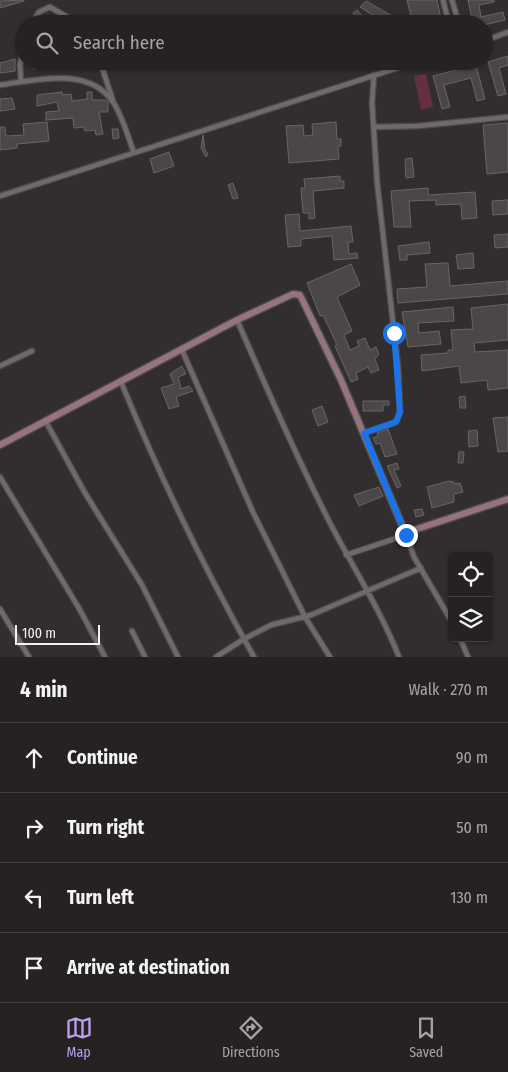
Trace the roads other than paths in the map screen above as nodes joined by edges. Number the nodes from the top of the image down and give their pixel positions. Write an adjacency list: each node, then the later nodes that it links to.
1 (443, 0): 5 (street)
2 (452, 0): 6 (street)
3 (37, 15): 4 (street)
4 (64, 15)
5 (447, 15)
6 (456, 15)
7 (508, 32): 8 (street)
8 (493, 38)
9 (20, 70): 13 (street)
10 (103, 70): 15 (street)
11 (390, 70): 12 (street)
12 (374, 75): 17 (street); 18 (street)
13 (21, 82): 14 (street); 15 (street)
14 (0, 85)
15 (113, 102): 18 (street)
16 (508, 117): 17 (street)
17 (374, 127): 26 (street)
18 (134, 153): 19 (street)
19 (0, 196)
20 (237, 320): 22 (main road); 26 (main road); 31 (street)
21 (32, 350): 23 (street)
22 (182, 350): 24 (main road); 36 (street)
23 (0, 366)
24 (121, 382): 25 (main road); 38 (street)
25 (45, 420): 27 (main road); 43 (street)
26 (364, 433): 30 (main road)
27 (0, 444)
28 (0, 477): 41 (street)
29 (508, 499): 30 (main road)
30 (405, 533): 31 (street); 32 (street)
31 (346, 555): 33 (street)
32 (421, 568): 33 (street); 35 (street)
33 (368, 590): 36 (street); 47 (street)
34 (0, 609): 40 (street)
35 (448, 615)
36 (306, 616): 38 (street); 46 (street)
37 (132, 632): 42 (street)
38 (244, 639): 44 (street); 45 (street)
39 (462, 642): 48 (street)
40 (29, 657)
41 (104, 657)
42 (145, 657)
43 (178, 657)
44 (216, 657)
45 (254, 657)
46 (330, 657)
47 (399, 657)
48 (468, 657)

